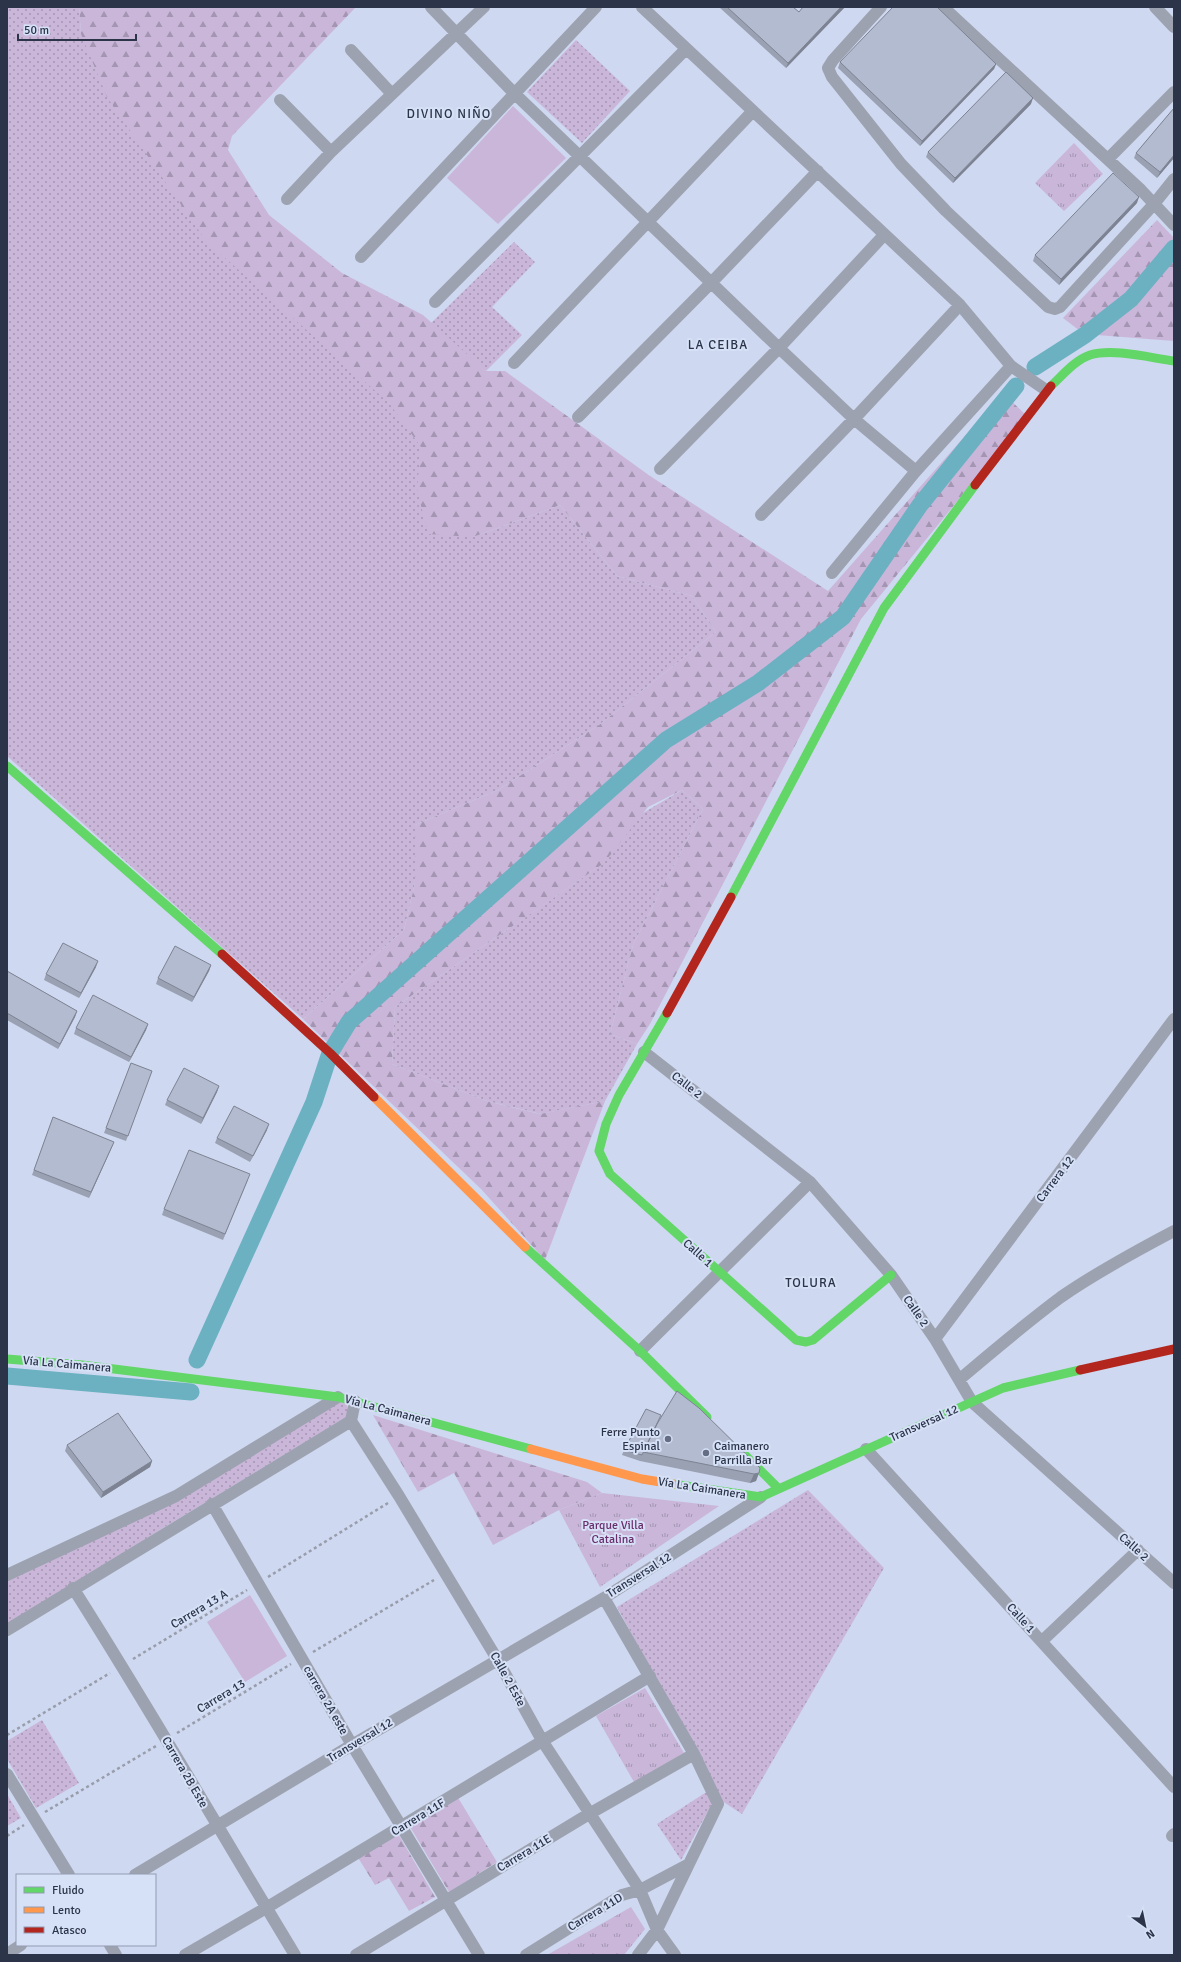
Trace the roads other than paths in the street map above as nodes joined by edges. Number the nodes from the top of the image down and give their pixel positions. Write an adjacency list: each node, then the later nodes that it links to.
1 (431, 7): 9 (street)
2 (484, 7): 9 (street)
3 (596, 7): 13 (street)
4 (642, 7): 10 (street)
5 (881, 7): 23 (street)
6 (943, 7): 19 (street)
7 (1155, 7): 8 (street)
8 (1174, 27)
9 (457, 34): 13 (street); 14 (street)
10 (686, 49): 16 (street); 18 (street)
11 (351, 50): 14 (street)
12 (1174, 92): 19 (street)
13 (514, 93): 18 (street); 27 (street)
14 (392, 94): 17 (street)
15 (280, 100): 17 (street)
16 (752, 112): 20 (street); 24 (street)
17 (331, 152): 22 (street)
18 (580, 157): 24 (street); 29 (street)
19 (1108, 159): 23 (street)
20 (818, 171): 26 (street); 28 (street)
21 (1174, 179): 23 (street)
22 (287, 199)
23 (1154, 204): 25 (street)
24 (647, 221): 28 (street); 33 (street)
25 (1174, 225)
26 (884, 235): 30 (street); 31 (street)
27 (361, 257)
28 (711, 283): 31 (street); 36 (street)
29 (435, 302)
30 (960, 305): 34 (street); 37 (street)
31 (779, 348): 37 (street); 38 (street)
32 (1174, 361): 35 (street)
33 (514, 363)
34 (1011, 366): 35 (street); 39 (street)
35 (1046, 390): 44 (street)
36 (578, 417)
37 (854, 419): 39 (street); 40 (street)
38 (660, 469)
39 (916, 471): 41 (street)
40 (761, 515)
41 (832, 573)
42 (7, 766): 51 (street)
43 (1174, 1019): 49 (street, Carrera 12)
44 (644, 1052): 45 (street, Calle 2); 47 (street, Calle 1)
45 (810, 1182): 47 (street); 48 (street, Calle 2)
46 (1174, 1231): 53 (street)
47 (718, 1272): 48 (street, Calle 1); 51 (street)
48 (891, 1275): 49 (street, Calle 2)
49 (936, 1339): 53 (street, Calle 2)
50 (1174, 1349): 56 (street, Transversal 12)
51 (640, 1351): 58 (street)
52 (7, 1359): 54 (street, Vía La Caimanera)
53 (960, 1379): 56 (street, Calle 2)
54 (338, 1397): 55 (street, Vía La Caimanera); 65 (street)
55 (355, 1401): 57 (street); 62 (street, Vía La Caimanera)
56 (972, 1402): 60 (street, Transversal 12); 64 (street, Calle 2)
57 (351, 1420): 63 (street); 71 (street, Calle 2 Este)
58 (711, 1421)
59 (738, 1448): 61 (street)
60 (866, 1449): 61 (street, Transversal 12); 70 (street, Calle 1)
61 (778, 1488): 62 (street, Transversal 12)
62 (761, 1497): 68 (street, Transversal 12)
63 (212, 1504): 67 (street); 74 (street, carrera 2A este)
64 (1138, 1550): 66 (street, Calle 2); 70 (street)
65 (7, 1575)
66 (1174, 1583)
67 (73, 1588): 69 (street); 79 (street, Carrera 2B Este)
68 (604, 1598): 71 (street, Transversal 12); 72 (street)
69 (7, 1630)
70 (1042, 1641): 77 (street, Calle 1)
71 (497, 1659): 73 (street, Calle 2 Este); 74 (street, Transversal 12)
72 (650, 1676): 73 (street, Carrera 11F); 75 (street)
73 (543, 1742): 78 (street, Calle 2 Este); 80 (street, Carrera 11F)
74 (352, 1745): 79 (street, Transversal 12); 80 (street, carrera 2A este)
75 (694, 1754): 78 (street, Carrera 11E); 81 (street)
76 (7, 1774): 82 (street)
77 (1174, 1787)
78 (589, 1814): 84 (street, Calle 2 Este); 85 (street, Carrera 11E)
79 (216, 1826): 83 (street, Transversal 12); 86 (street, Carrera 2B Este)
80 (401, 1826): 85 (street, carrera 2A este); 86 (street, Carrera 11F)
81 (689, 1864): 84 (street, Carrera 11D); 87 (street)
82 (68, 1874)
83 (137, 1874)
84 (640, 1890): 87 (street, Calle 2 Este); 96 (street, Carrera 11D)
85 (446, 1900): 94 (street, Carrera 11E); 95 (street, carrera 2A este)
86 (266, 1908): 92 (street, Carrera 11F); 93 (street, Carrera 2B Este)
87 (657, 1930): 97 (street); 98 (street, Calle 2 Este)
88 (19, 1946): 90 (street)
89 (111, 1946): 91 (street)
90 (7, 1954)
91 (116, 1955)
92 (185, 1955)
93 (295, 1955)
94 (356, 1955)
95 (479, 1955)
96 (526, 1955)
97 (638, 1955)
98 (675, 1955)

